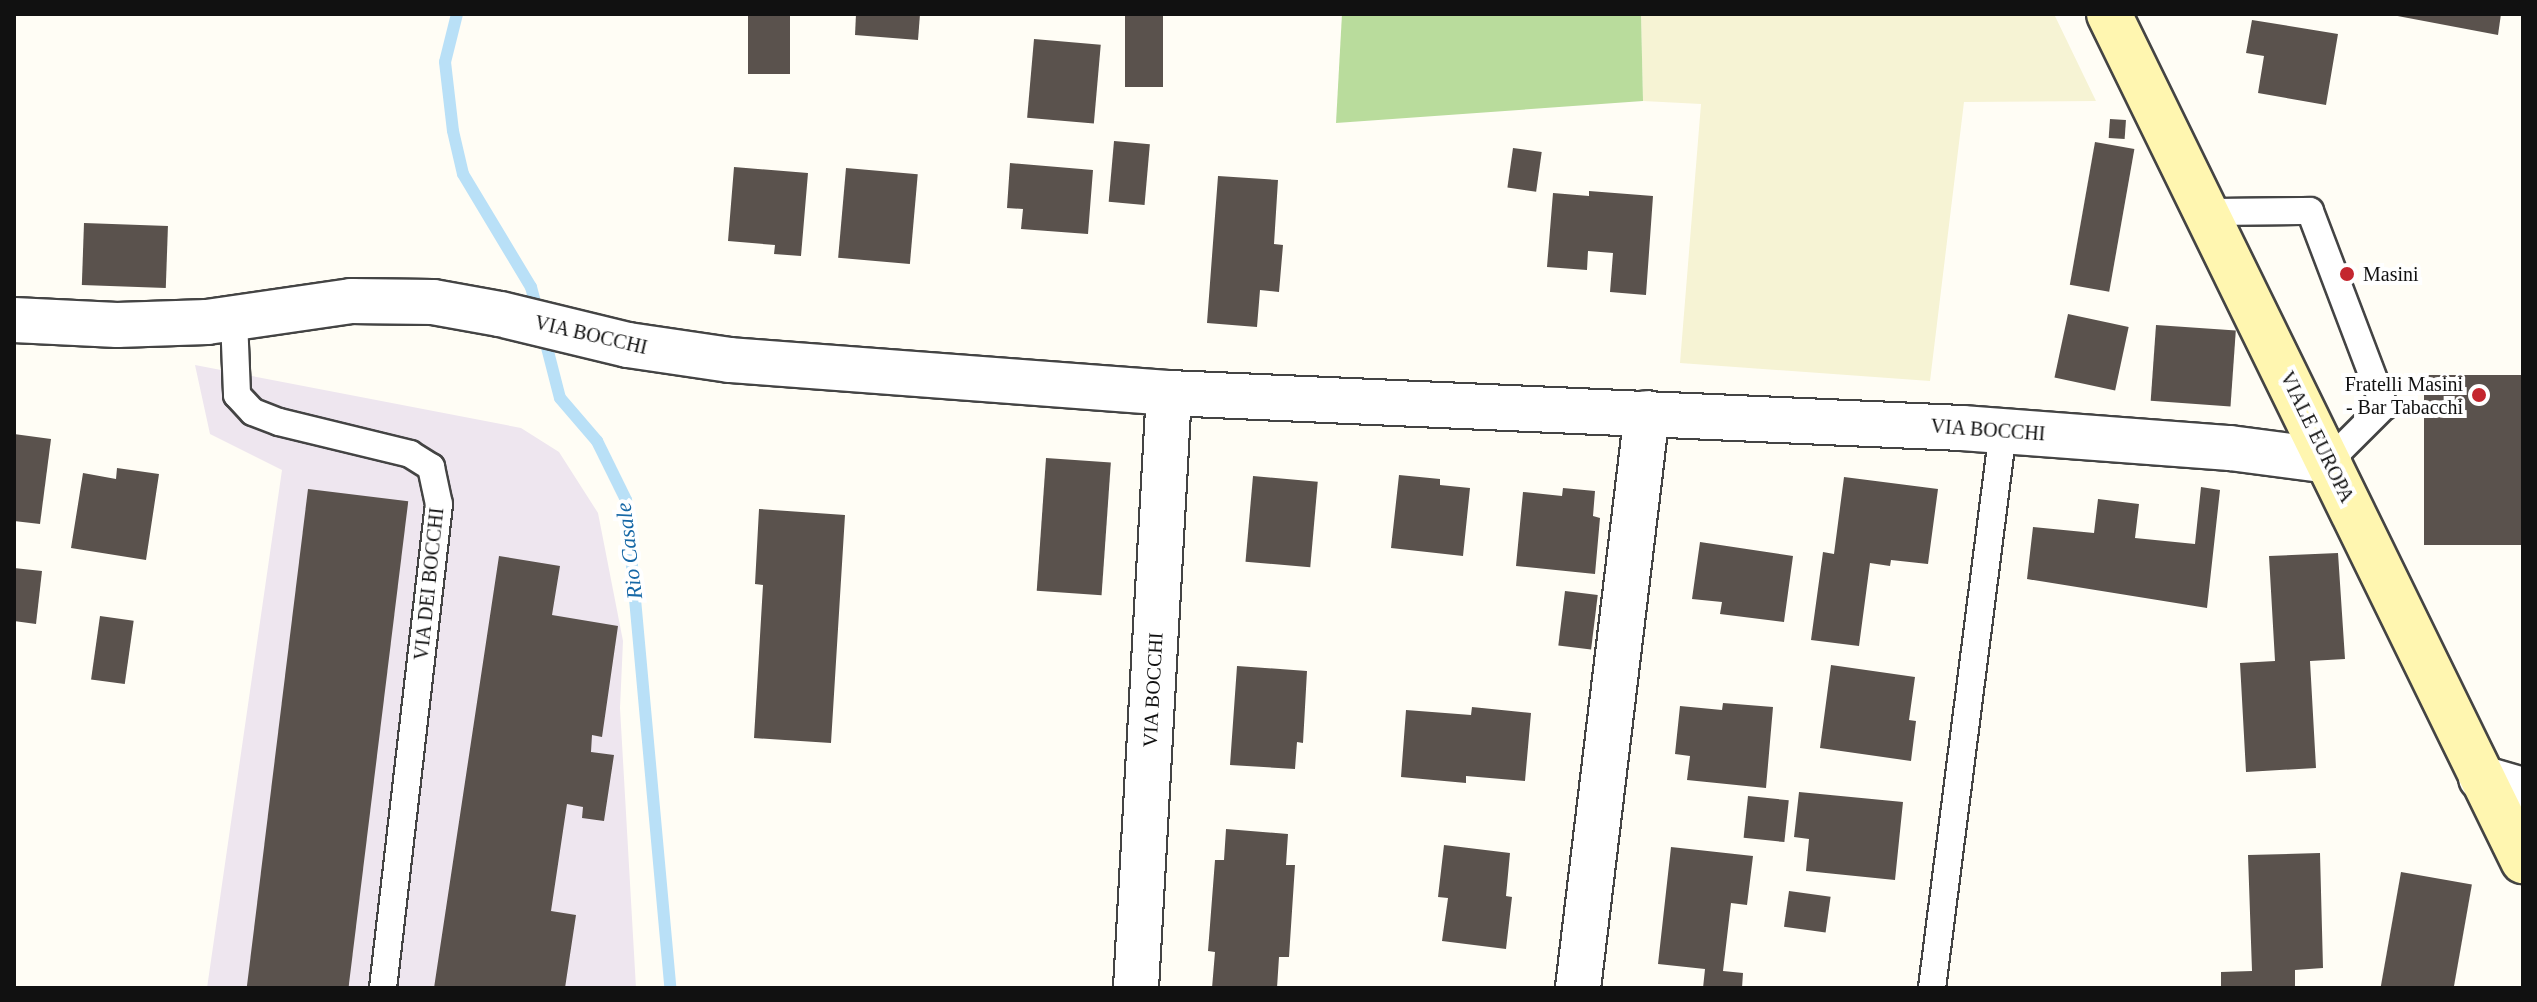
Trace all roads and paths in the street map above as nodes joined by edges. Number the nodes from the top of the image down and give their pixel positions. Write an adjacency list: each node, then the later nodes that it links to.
1 (2109, 14): 2 (main road, VIALE EUROPA)
2 (2206, 212): 8 (main road, VIALE EUROPA); 8 (lane)
3 (234, 319): 4 (street, VIA BOCCHI); 5 (street, VIA BOCCHI); 12 (lane, VIA DEI BOCCHI)
4 (14, 320)
5 (1169, 393): 6 (street, VIA BOCCHI); 13 (street, VIA BOCCHI)
6 (1647, 413): 7 (street, VIA BOCCHI); 14 (street)
7 (2003, 431): 8 (street, VIA BOCCHI); 15 (lane)
8 (2329, 461): 9 (main road, VIALE EUROPA)
9 (2481, 778): 10 (street); 11 (main road, VIALE EUROPA)
10 (2523, 790)
11 (2523, 861)
12 (383, 988)
13 (1136, 988)
14 (1578, 988)
15 (1932, 988)

